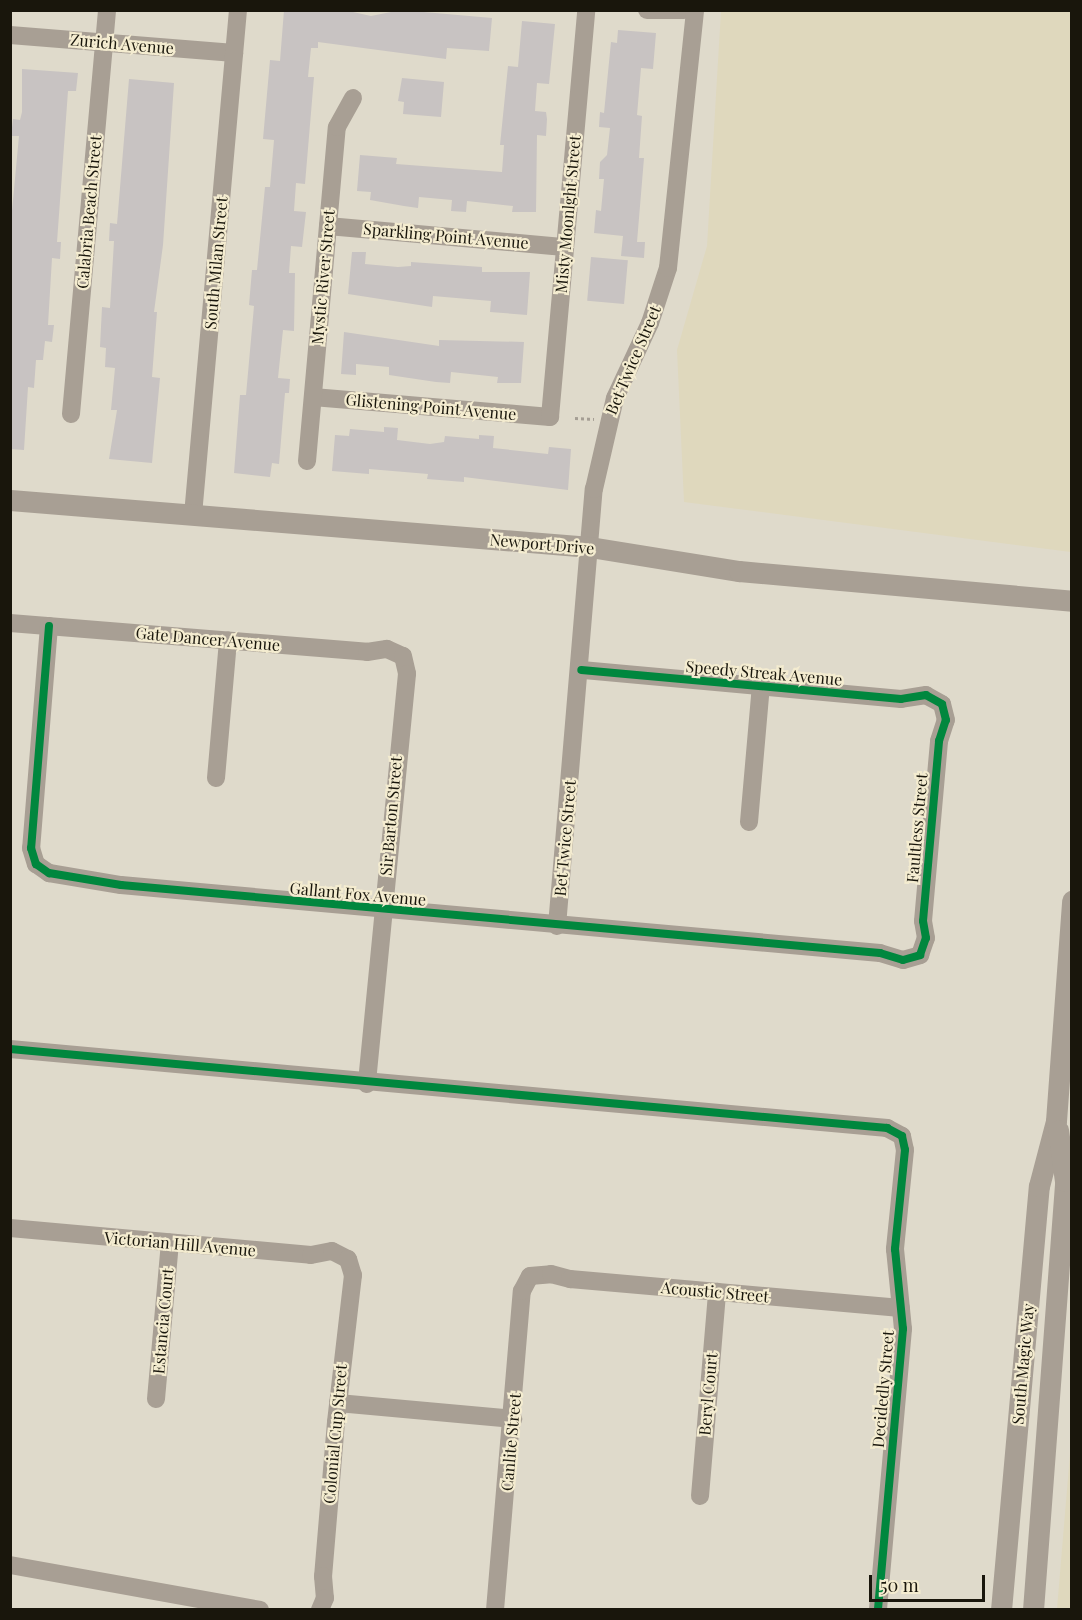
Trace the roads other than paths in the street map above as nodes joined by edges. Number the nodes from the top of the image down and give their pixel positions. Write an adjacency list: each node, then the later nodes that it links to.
1 (107, 10): 8 (street, Calabria Beach Street)
2 (238, 10): 9 (street, South Milan Street)
3 (586, 10): 12 (street, Misty Moonlght Street)
4 (647, 10): 5 (street)
5 (684, 10)
6 (695, 10): 19 (street, Bet Twice Street)
7 (10, 35): 8 (street, Zurich Avenue)
8 (104, 43): 9 (street, Zurich Avenue); 14 (street, Calabria Beach Street)
9 (234, 53): 18 (street, South Milan Street)
10 (353, 98): 11 (street, Mystic River Street)
11 (328, 226): 12 (street, Sparkling Point Avenue); 13 (street, Mystic River Street)
12 (565, 247): 15 (street, Misty Moonlght Street)
13 (313, 397): 15 (street, Glistening Point Avenue); 16 (street, Mystic River Street)
14 (71, 414)
15 (550, 417)
16 (308, 461)
17 (10, 500): 18 (street, Newport Drive)
18 (193, 515): 19 (street, Newport Drive)
19 (590, 547): 20 (street, Newport Drive); 25 (street, Bet Twice Street)
20 (1071, 601)
21 (10, 622): 22 (street, Gate Dancer Avenue)
22 (50, 626): 23 (street, Gate Dancer Avenue); 31 (street, Gallant Fox Avenue)
23 (228, 641): 24 (street, Gate Dancer Avenue); 28 (street)
24 (404, 657): 31 (street, Sir Barton Street)
25 (581, 670): 26 (street, Speedy Streak Avenue); 32 (street, Bet Twice Street)
26 (761, 687): 27 (street, Speedy Streak Avenue); 29 (street)
27 (942, 704): 33 (street, Faultless Street)
28 (216, 778)
29 (749, 822)
30 (1071, 901): 36 (street, South Magic Way)
31 (382, 909): 32 (street, Gallant Fox Avenue); 35 (street, Sir Barton Street)
32 (557, 926): 33 (street, Gallant Fox Avenue)
33 (920, 955)
34 (10, 1049): 35 (street)
35 (367, 1084): 42 (street, Decidedly Street)
36 (1056, 1121): 52 (street, South Magic Way); 53 (street, South Magic Way)
37 (10, 1228): 38 (street, Victorian Hill Avenue)
38 (170, 1243): 39 (street, Victorian Hill Avenue); 43 (street, Estancia Court)
39 (348, 1260): 44 (street, Colonial Cup Street)
40 (530, 1276): 41 (street, Acoustic Street); 45 (street, Canlite Street)
41 (717, 1292): 42 (street, Acoustic Street); 46 (street, Beryl Court)
42 (901, 1308): 51 (street, Decidedly Street)
43 (156, 1399)
44 (338, 1403): 45 (street); 49 (street, Colonial Cup Street)
45 (513, 1419): 50 (street, Canlite Street)
46 (700, 1496)
47 (10, 1565): 48 (street)
48 (260, 1610)
49 (320, 1610)
50 (495, 1610)
51 (878, 1610)
52 (1001, 1610)
53 (1033, 1610)

